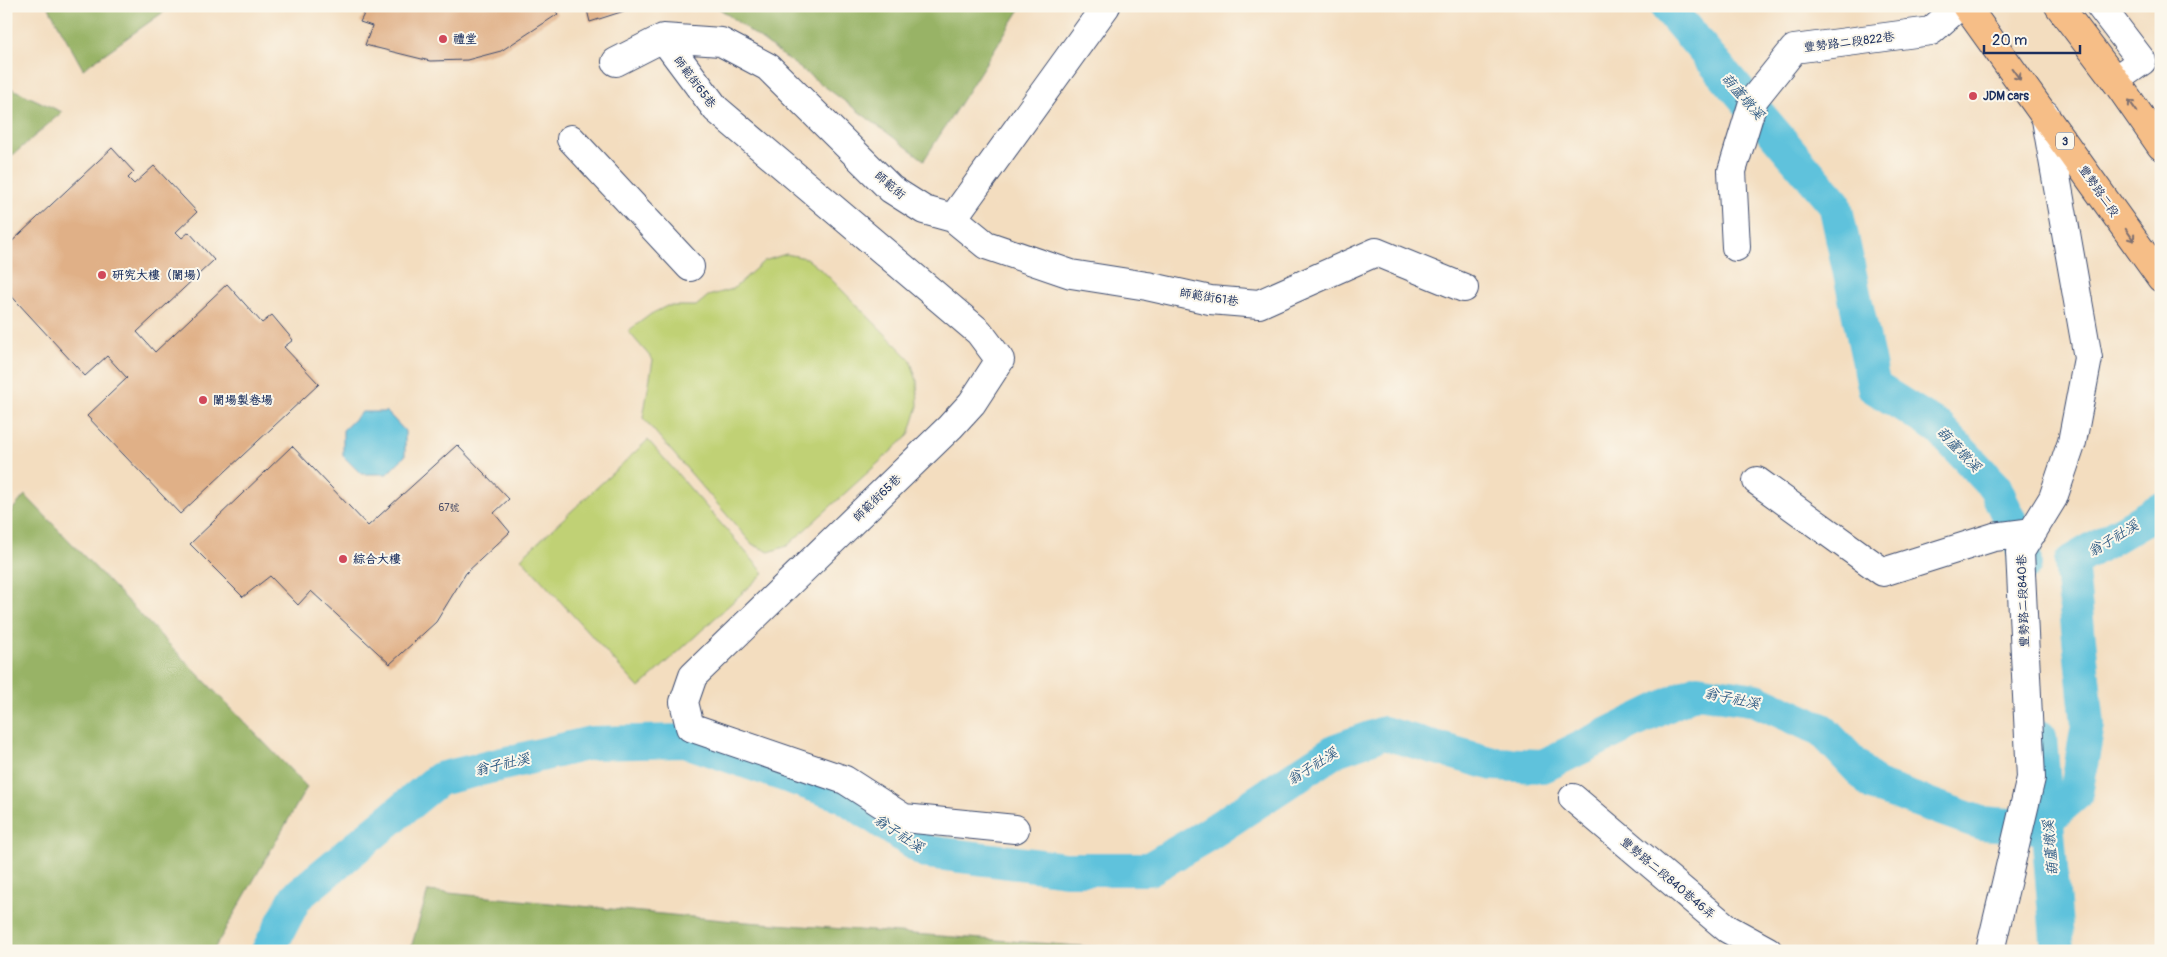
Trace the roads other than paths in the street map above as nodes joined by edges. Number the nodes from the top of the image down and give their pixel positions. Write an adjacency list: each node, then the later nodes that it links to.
1 (1106, 6): 12 (street)
2 (1959, 6): 13 (street, 豐勢路二段822巷)
3 (1966, 6): 9 (main road, 豐勢路二段 / 3, one-way to 9)
4 (2059, 6): 8 (main road)
5 (2100, 6): 8 (street)
6 (663, 38): 7 (street); 12 (street, 師範街); 20 (street, 師範街65巷)
7 (616, 62)
8 (2115, 80): 11 (main road, one-way to 8)
9 (2045, 114): 15 (main road, 豐勢路二段 / 3, one-way to 15); 18 (street)
10 (571, 139): 14 (street)
11 (2161, 146)
12 (952, 218): 16 (street, 師範街61巷)
13 (1736, 247)
14 (690, 267)
15 (2161, 278)
16 (1464, 288)
17 (1757, 481): 18 (street)
18 (2028, 539): 22 (street, 豐勢路二段840巷)
19 (1573, 798): 21 (street, 豐勢路二段840巷46弄)
20 (1015, 829)
21 (1768, 951)
22 (1990, 951)

